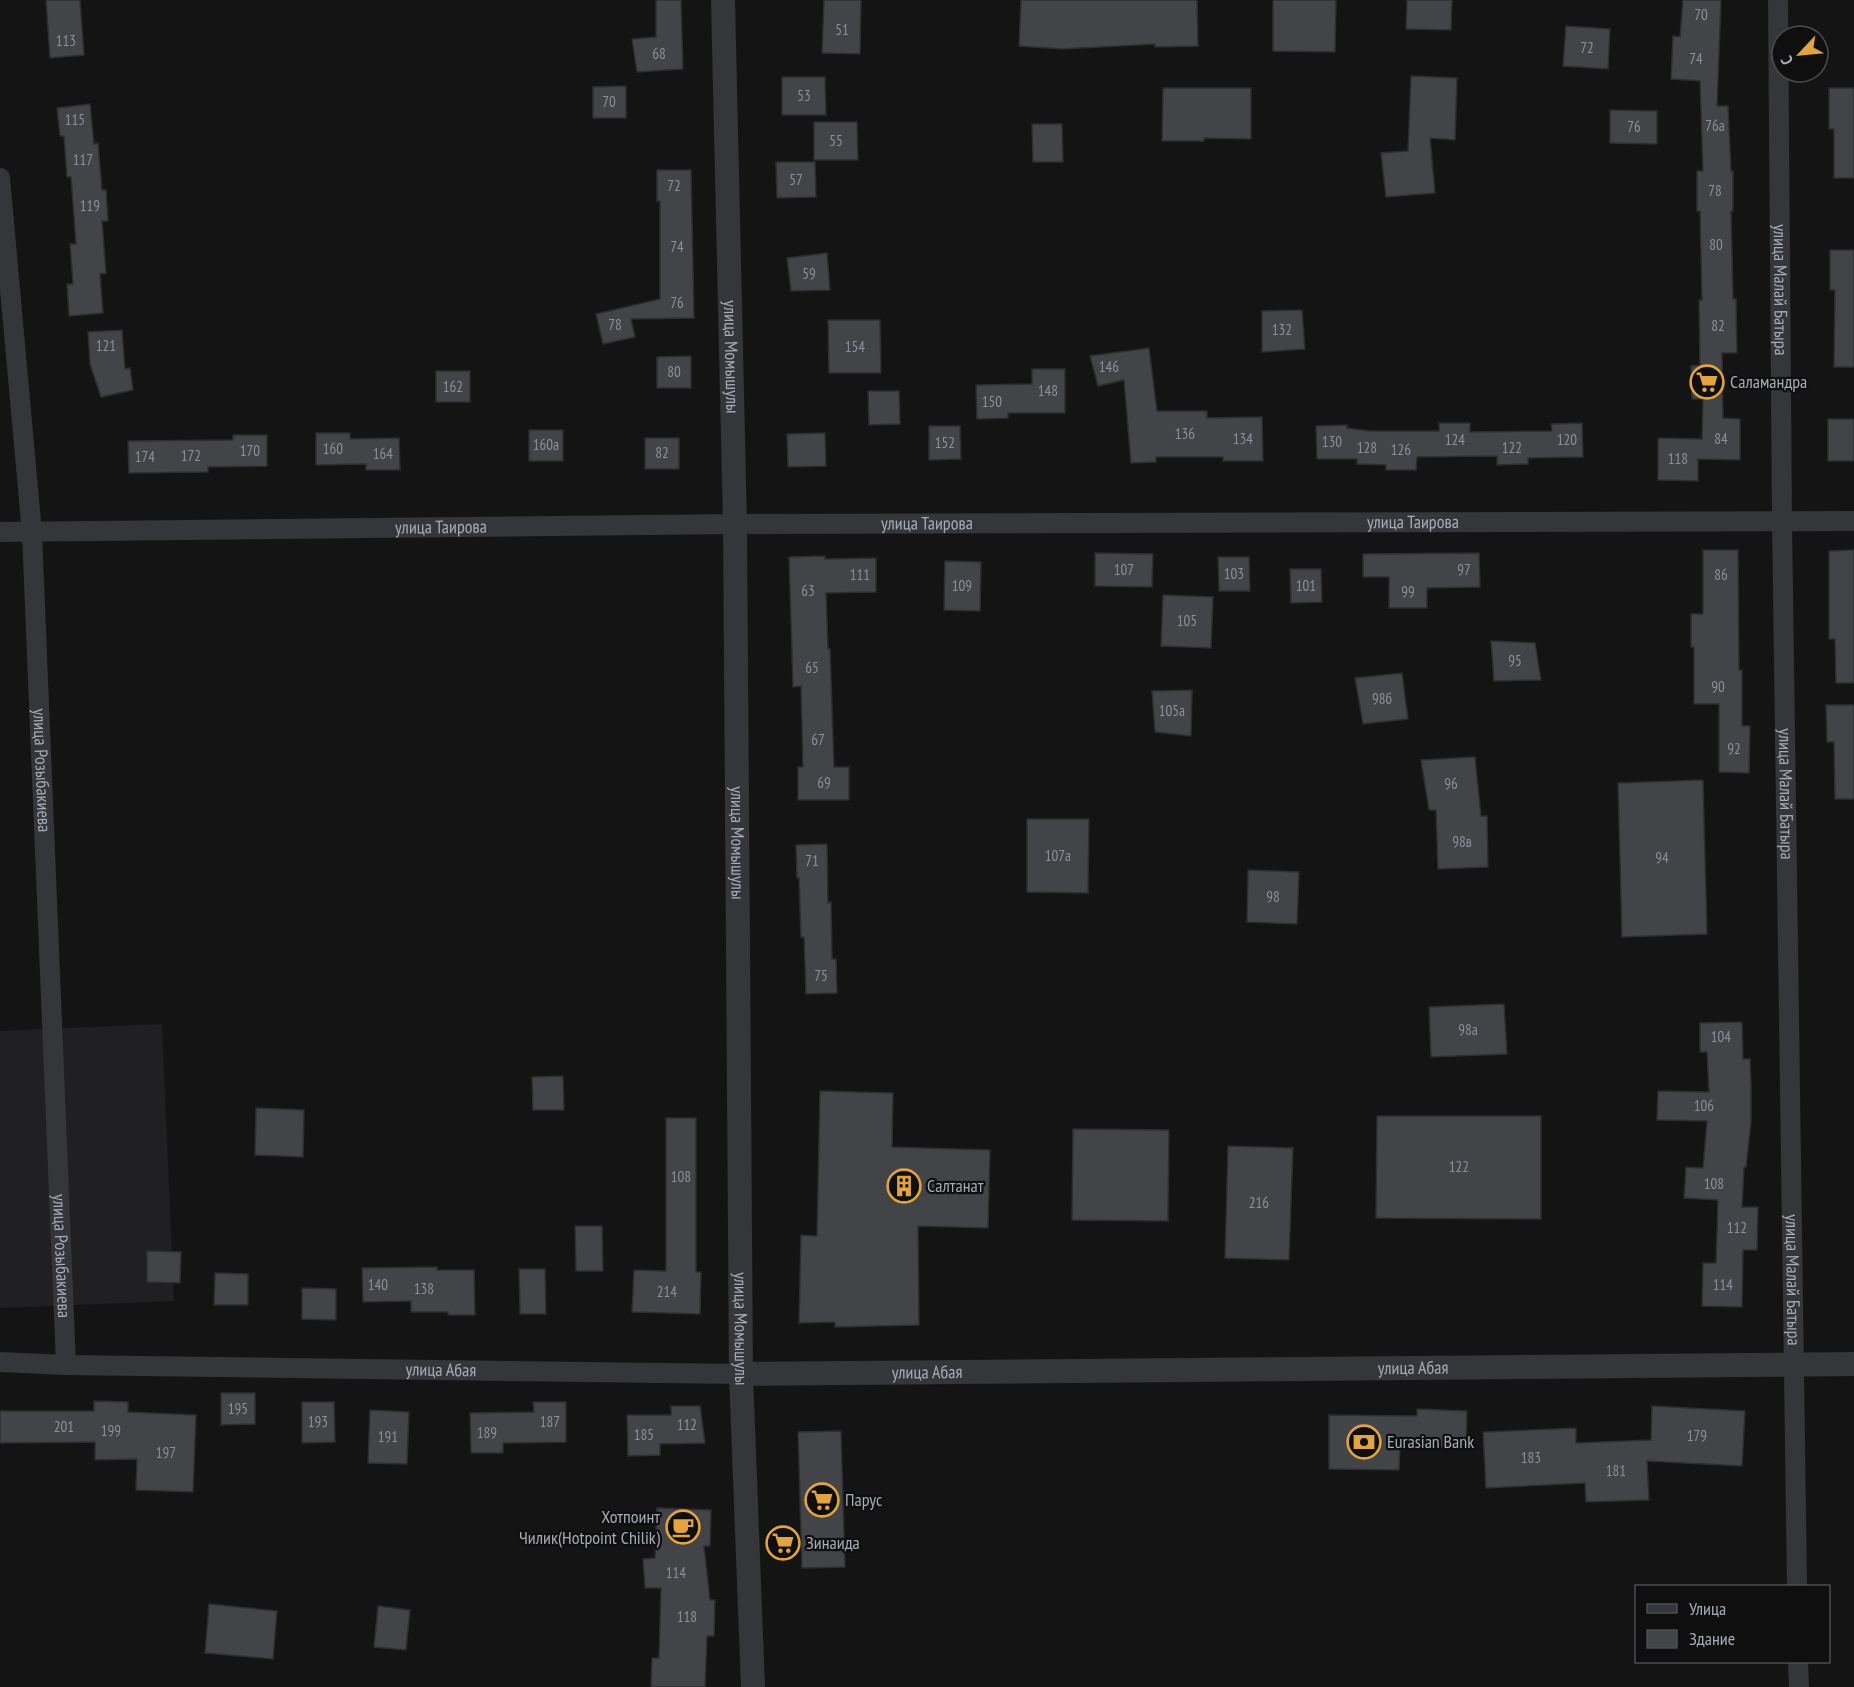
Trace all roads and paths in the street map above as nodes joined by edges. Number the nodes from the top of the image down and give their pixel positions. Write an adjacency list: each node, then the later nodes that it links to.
1 (723, 0): 6 (street, улица Момышулы)
2 (1778, 0): 5 (street, улица Малай Батыра)
3 (0, 178): 8 (street, улица Розыбакиева)
4 (1854, 520): 5 (street, улица Таирова)
5 (1782, 521): 6 (street, улица Таирова); 12 (street, улица Малай Батыра)
6 (735, 524): 8 (street, улица Таирова); 13 (street, улица Момышулы)
7 (0, 532): 8 (street, улица Таирова)
8 (32, 533): 11 (street, улица Розыбакиева)
9 (0, 1362): 11 (street, улица Абая)
10 (1854, 1364): 12 (street, улица Абая)
11 (66, 1365): 13 (street, улица Абая)
12 (1793, 1365): 13 (street, улица Абая); 14 (street, улица Малай Батыра)
13 (741, 1374): 16 (street, улица Момышулы)
14 (1797, 1585)
15 (1798, 1663): 17 (street)
16 (753, 1687)
17 (1798, 1687)

